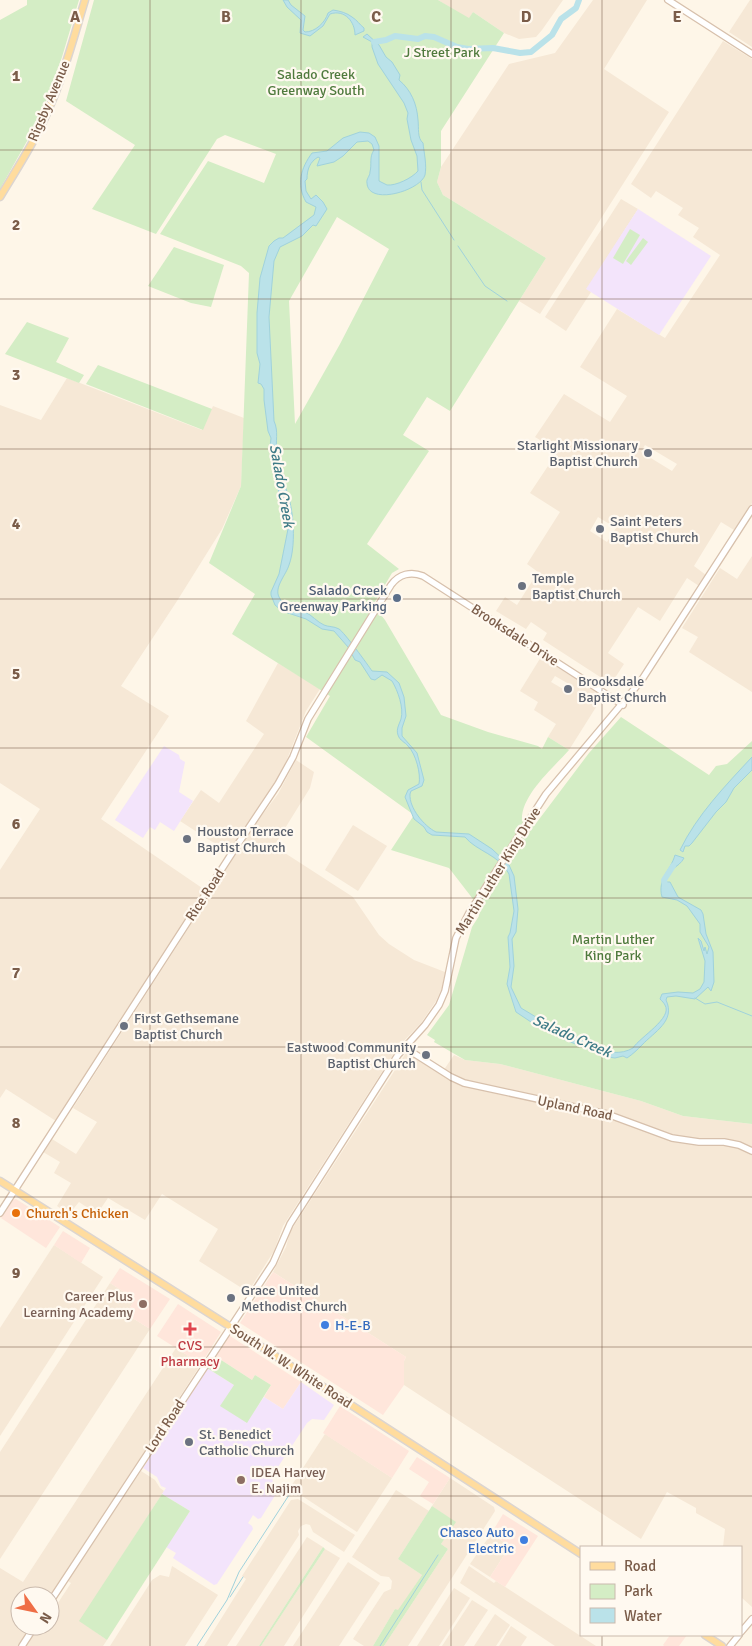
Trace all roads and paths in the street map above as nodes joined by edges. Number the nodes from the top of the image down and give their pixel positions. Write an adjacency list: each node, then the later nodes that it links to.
1 (85, 0): 4 (main road, Rigsby Avenue)
2 (668, 0): 3 (street)
3 (752, 54)
4 (0, 197)
5 (752, 509): 7 (street, Martin Luther King Drive)
6 (404, 575): 7 (street, Brooksdale Drive); 11 (street, Rice Road)
7 (623, 705): 8 (street, Martin Luther King Drive)
8 (404, 1047): 9 (street, Upland Road); 13 (street, Martin Luther King Drive)
9 (752, 1150)
10 (0, 1181): 11 (main road, South W. W. White Road)
11 (14, 1190): 12 (street, Rice Road); 14 (main road, South W. W. White Road)
12 (0, 1213)
13 (278, 1250): 14 (street, Lord Road)
14 (231, 1327): 15 (main road, South W. W. White Road); 16 (street, Lord Road)
15 (580, 1553)
16 (60, 1587)
17 (752, 1619): 18 (street)
18 (742, 1632)
19 (707, 1636): 21 (main road)
20 (738, 1636): 22 (street)
21 (722, 1646)
22 (730, 1646)

